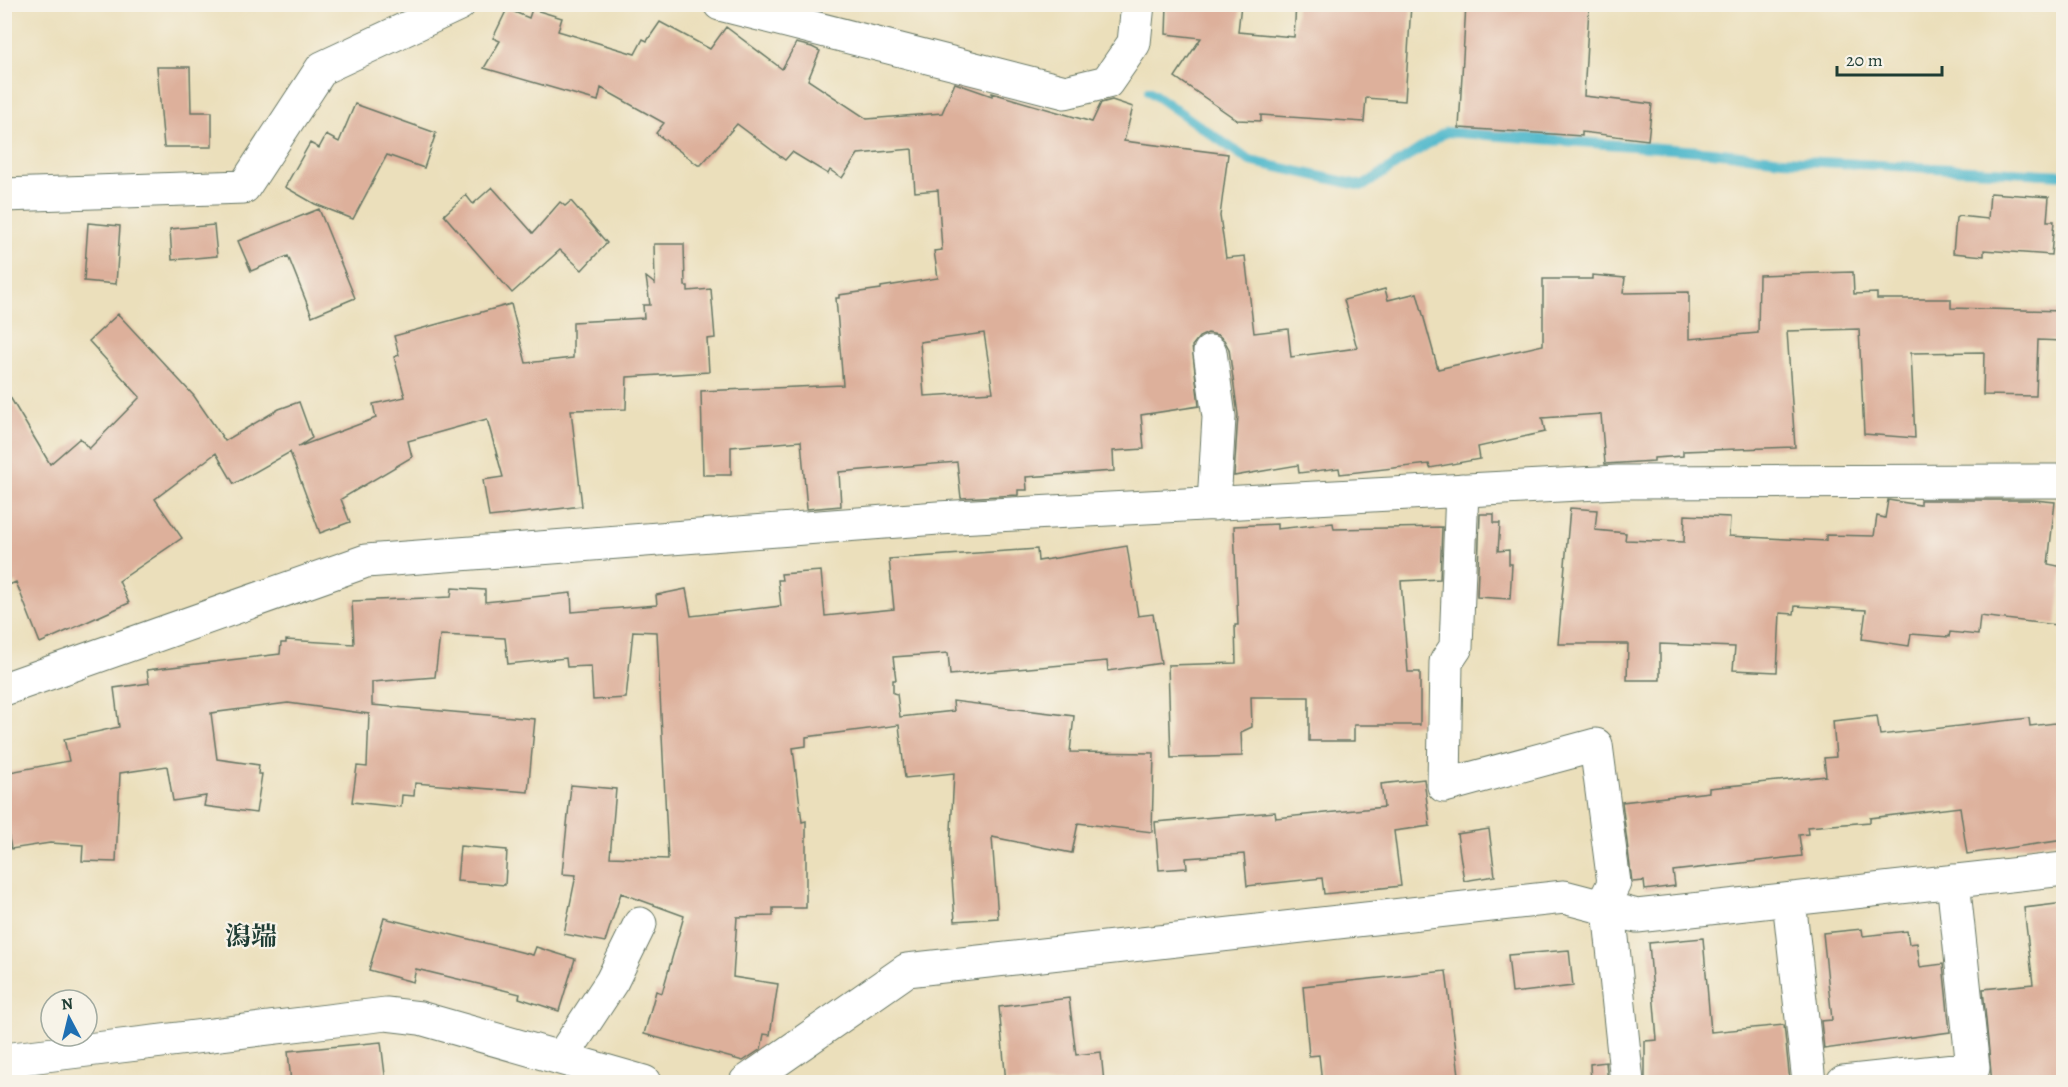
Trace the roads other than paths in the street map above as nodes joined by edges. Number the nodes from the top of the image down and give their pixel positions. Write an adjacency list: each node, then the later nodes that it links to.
1 (459, 4): 4 (street)
2 (720, 4): 3 (street)
3 (1138, 4)
4 (4, 195)
5 (1210, 352): 8 (street)
6 (2064, 481): 7 (street)
7 (1462, 490): 8 (street); 13 (street)
8 (1214, 504): 9 (street)
9 (4, 689)
10 (2064, 869): 11 (street)
11 (1953, 881): 12 (street); 21 (street)
12 (1789, 900): 13 (street); 20 (street)
13 (1605, 908): 18 (street); 19 (street)
14 (639, 924): 15 (street)
15 (562, 1057): 16 (street); 17 (street)
16 (4, 1060)
17 (644, 1083)
18 (746, 1083)
19 (1627, 1083)
20 (1809, 1083)
21 (1843, 1083)

